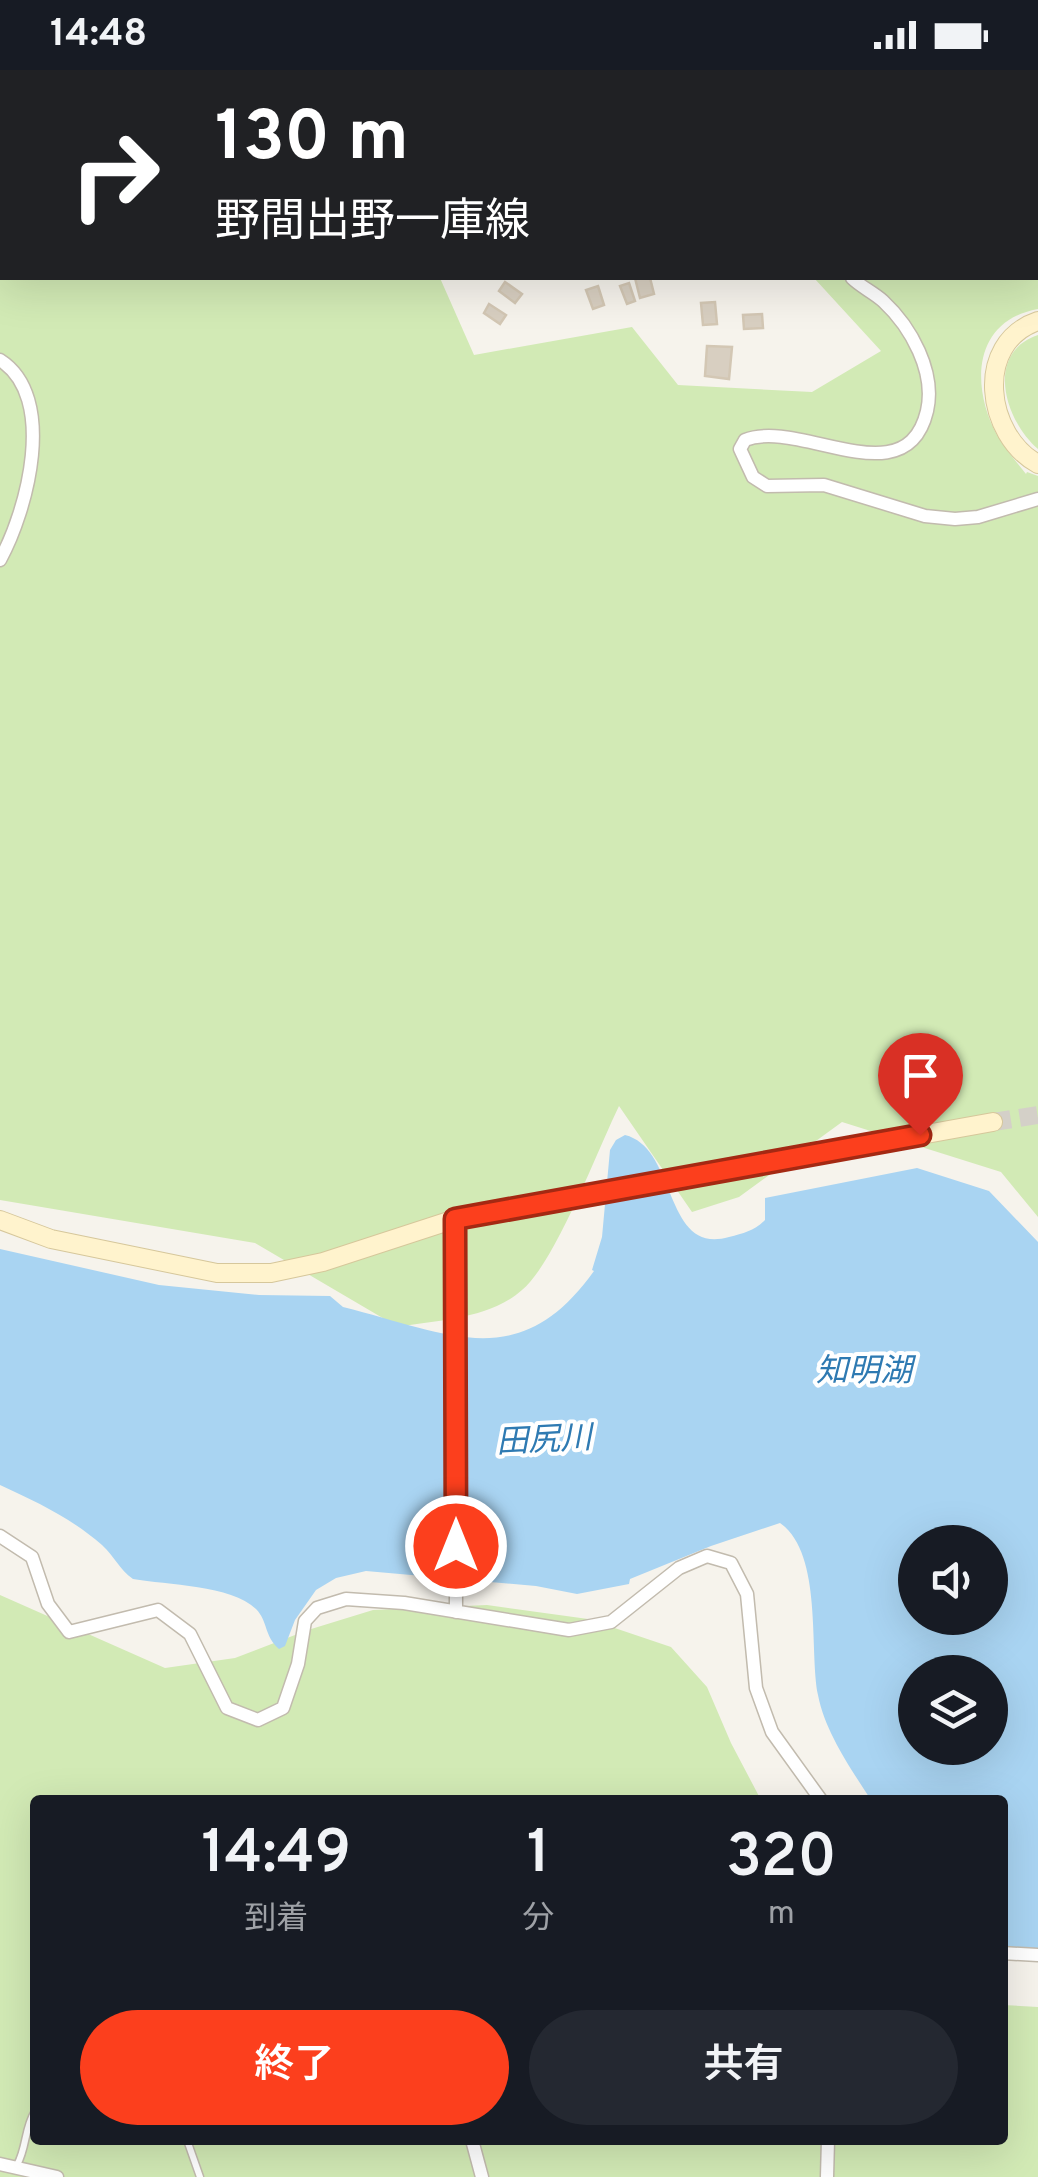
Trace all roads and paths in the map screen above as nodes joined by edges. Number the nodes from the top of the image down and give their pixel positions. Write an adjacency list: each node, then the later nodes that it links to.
1 (855, 280): 5 (street)
2 (1038, 321): 4 (main road)
3 (0, 360): 6 (street)
4 (1038, 464)
5 (1038, 500)
6 (0, 560)
7 (993, 1122): 8 (main road)
8 (455, 1219): 9 (main road); 11 (street)
9 (0, 1220)
10 (0, 1536): 11 (street)
11 (456, 1612): 12 (street)
12 (816, 1795)
13 (1008, 1953): 14 (street)
14 (1038, 1955)
15 (30, 2120): 20 (lane)
16 (189, 2145): 22 (lane)
17 (473, 2145): 23 (street)
18 (828, 2145): 24 (street)
19 (0, 2164): 20 (street)
20 (15, 2168): 21 (street)
21 (57, 2177)
22 (200, 2177)
23 (482, 2177)
24 (827, 2177)

